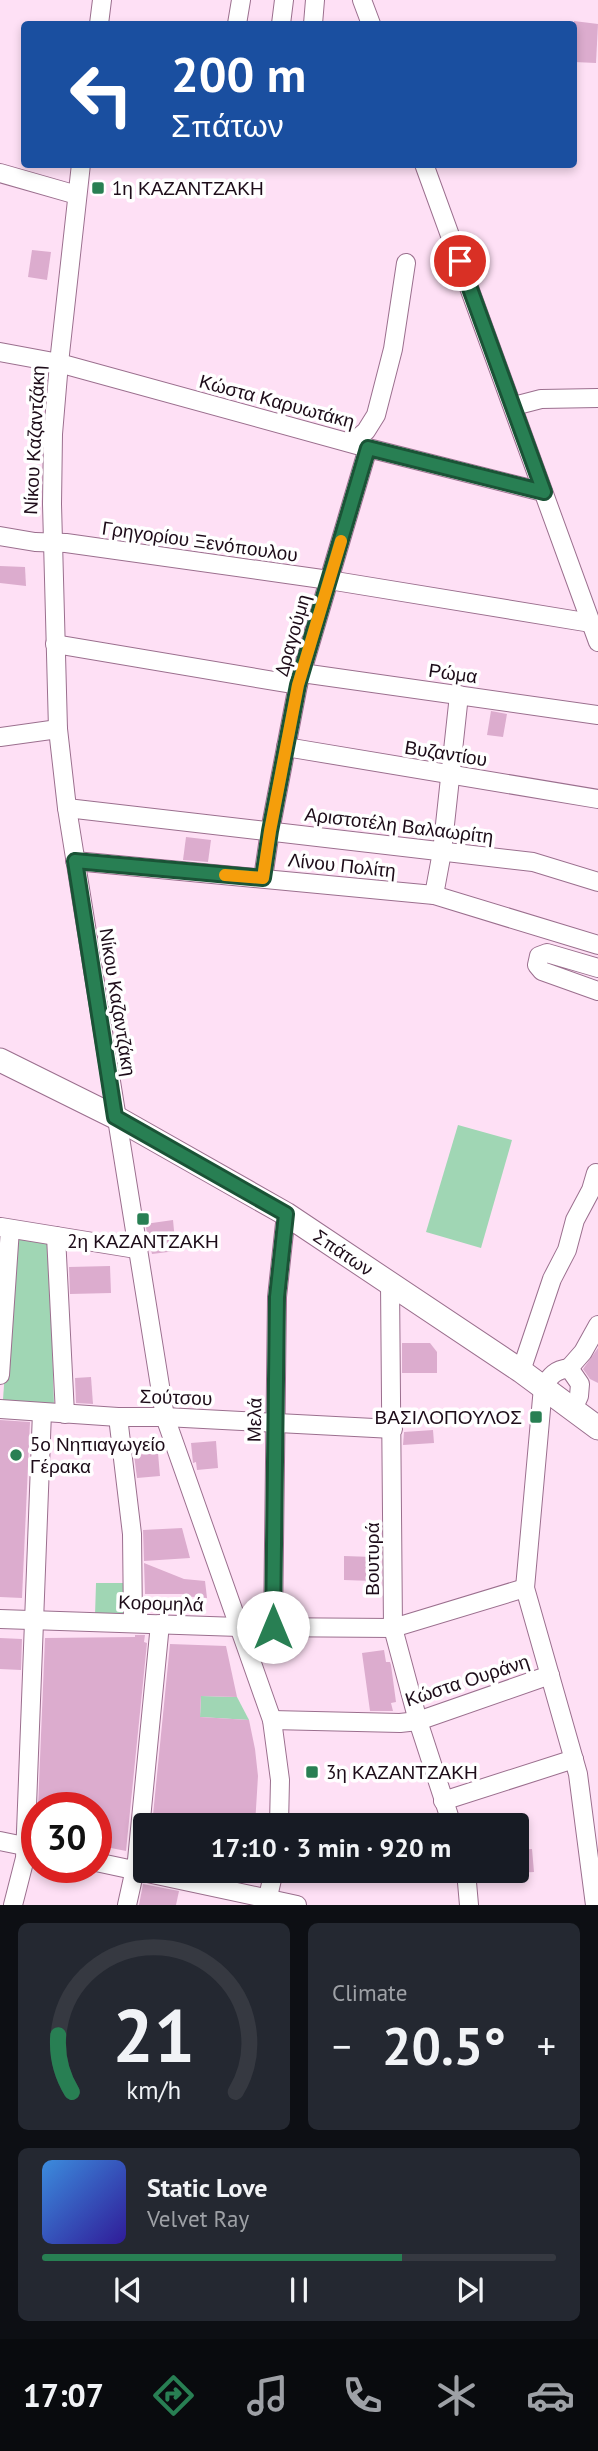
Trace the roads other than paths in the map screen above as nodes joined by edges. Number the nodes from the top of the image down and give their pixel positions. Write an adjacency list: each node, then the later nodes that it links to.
1 (102, 0): 6 (street)
2 (241, 0): 7 (street)
3 (284, 0): 8 (street)
4 (315, 0): 9 (street)
5 (362, 0): 10 (street)
6 (99, 21)
7 (238, 21)
8 (281, 21)
9 (313, 21)
10 (370, 21)
11 (80, 168): 14 (street, Νίκου Καζαντζάκη)
12 (425, 168): 19 (street)
13 (0, 173): 14 (street)
14 (77, 195): 17 (street, Νίκου Καζαντζάκη)
15 (406, 263): 20 (street)
16 (0, 352): 17 (street, Κώστα Καρυωτάκη)
17 (59, 363): 20 (street, Κώστα Καρυωτάκη); 23 (street, Νίκου Καζαντζάκη)
18 (598, 398): 19 (street)
19 (514, 406): 21 (street)
20 (360, 445): 21 (street, Κώστα Καρυωτάκη); 24 (street, Δραγούμη)
21 (544, 492): 25 (street)
22 (0, 536): 23 (street, Γρηγορίου Ξενόπουλου)
23 (51, 542): 24 (street, Γρηγορίου Ξενόπουλου); 27 (street, Νίκου Καζαντζάκη)
24 (329, 580): 25 (street, Γρηγορίου Ξενόπουλου); 28 (street, Δραγούμη)
25 (591, 623): 26 (street)
26 (598, 642)
27 (55, 643): 28 (street, Ρώμα); 31 (street, Νίκου Καζαντζάκη)
28 (300, 679): 29 (street, Ρώμα); 33 (street, Δραγούμη)
29 (459, 695): 30 (street, Ρώμα); 34 (street)
30 (598, 715)
31 (58, 729): 32 (street); 36 (street, Νίκου Καζαντζάκη)
32 (0, 737)
33 (286, 747): 34 (street, Βυζαντίου); 37 (street, Δραγούμη)
34 (450, 775): 35 (street, Βυζαντίου); 38 (street)
35 (598, 799)
36 (67, 808): 37 (street, Αριστοτέλη Βαλαωρίτη); 39 (street, Νίκου Καζαντζάκη)
37 (270, 831): 38 (street, Αριστοτέλη Βαλαωρίτη); 40 (street, Δραγούμη)
38 (442, 852): 41 (street, Αριστοτέλη Βαλαωρίτη); 42 (street)
39 (75, 861): 40 (street, Λίνου Πολίτη); 47 (street, Νίκου Καζαντζάκη)
40 (263, 878): 42 (street, Λίνου Πολίτη)
41 (598, 882)
42 (435, 895): 43 (street, Λίνου Πολίτη)
43 (598, 945)
44 (598, 968): 45 (street)
45 (598, 992)
46 (0, 1060): 47 (main road, Σπάτων)
47 (115, 1117): 49 (main road, Σπάτων); 52 (street, Νίκου Καζαντζάκη)
48 (596, 1173): 56 (street)
49 (286, 1214): 53 (main road, Σπάτων); 65 (street, Μελά)
50 (5, 1228): 51 (street); 57 (street)
51 (56, 1236): 52 (street); 62 (street)
52 (136, 1249): 64 (street, Νίκου Καζαντζάκη)
53 (390, 1283): 56 (main road, Σπάτων); 67 (street, Βουτυρά)
54 (598, 1325): 55 (street)
55 (569, 1368): 58 (street); 60 (street)
56 (522, 1371): 58 (main road, Σπάτων)
57 (0, 1375)
58 (544, 1387): 60 (main road, Σπάτων); 68 (street)
59 (0, 1409): 61 (street, Σούτσου)
60 (573, 1409): 66 (main road, Σπάτων)
61 (42, 1412): 62 (street, Σούτσου); 70 (street)
62 (65, 1414): 63 (street, Σούτσου)
63 (118, 1417): 64 (street, Σούτσου); 71 (street)
64 (164, 1417): 65 (street, Σούτσου); 73 (street, Νίκου Καζαντζάκη)
65 (275, 1423): 67 (street, Σούτσου); 74 (street, Μελά)
66 (598, 1428)
67 (393, 1429): 75 (street, Βουτυρά)
68 (525, 1588): 75 (street, Κορομηλά); 76 (street)
69 (0, 1619): 70 (street, Κορομηλά)
70 (34, 1620): 71 (street, Κορομηλά); 80 (street)
71 (133, 1623): 72 (street, Κορομηλά)
72 (160, 1624): 73 (street, Κορομηλά); 82 (street)
73 (239, 1627): 74 (street, Κορομηλά); 77 (street, Νίκου Καζαντζάκη)
74 (273, 1627): 75 (street, Κορομηλά)
75 (393, 1629): 78 (street, Βουτυρά)
76 (550, 1675): 78 (street, Κώστα Ουράνη); 79 (street)
77 (272, 1720): 78 (street, Κώστα Ουράνη); 83 (street, Νίκου Καζαντζάκη)
78 (418, 1721): 81 (street, Βουτυρά)
79 (574, 1759): 81 (street); 99 (street)
80 (32, 1792)
81 (443, 1801): 84 (street, Βουτυρά)
82 (141, 1813)
83 (279, 1813)
84 (448, 1813)
85 (0, 1841): 86 (street)
86 (21, 1846)
87 (112, 1865): 88 (street)
88 (133, 1870)
89 (21, 1874): 95 (street)
90 (133, 1879): 96 (street)
91 (190, 1883): 94 (street)
92 (271, 1883): 94 (street)
93 (467, 1883): 98 (street)
94 (267, 1901): 97 (street)
95 (13, 1905)
96 (127, 1905)
97 (297, 1905)
98 (469, 1905)
99 (595, 1905)

